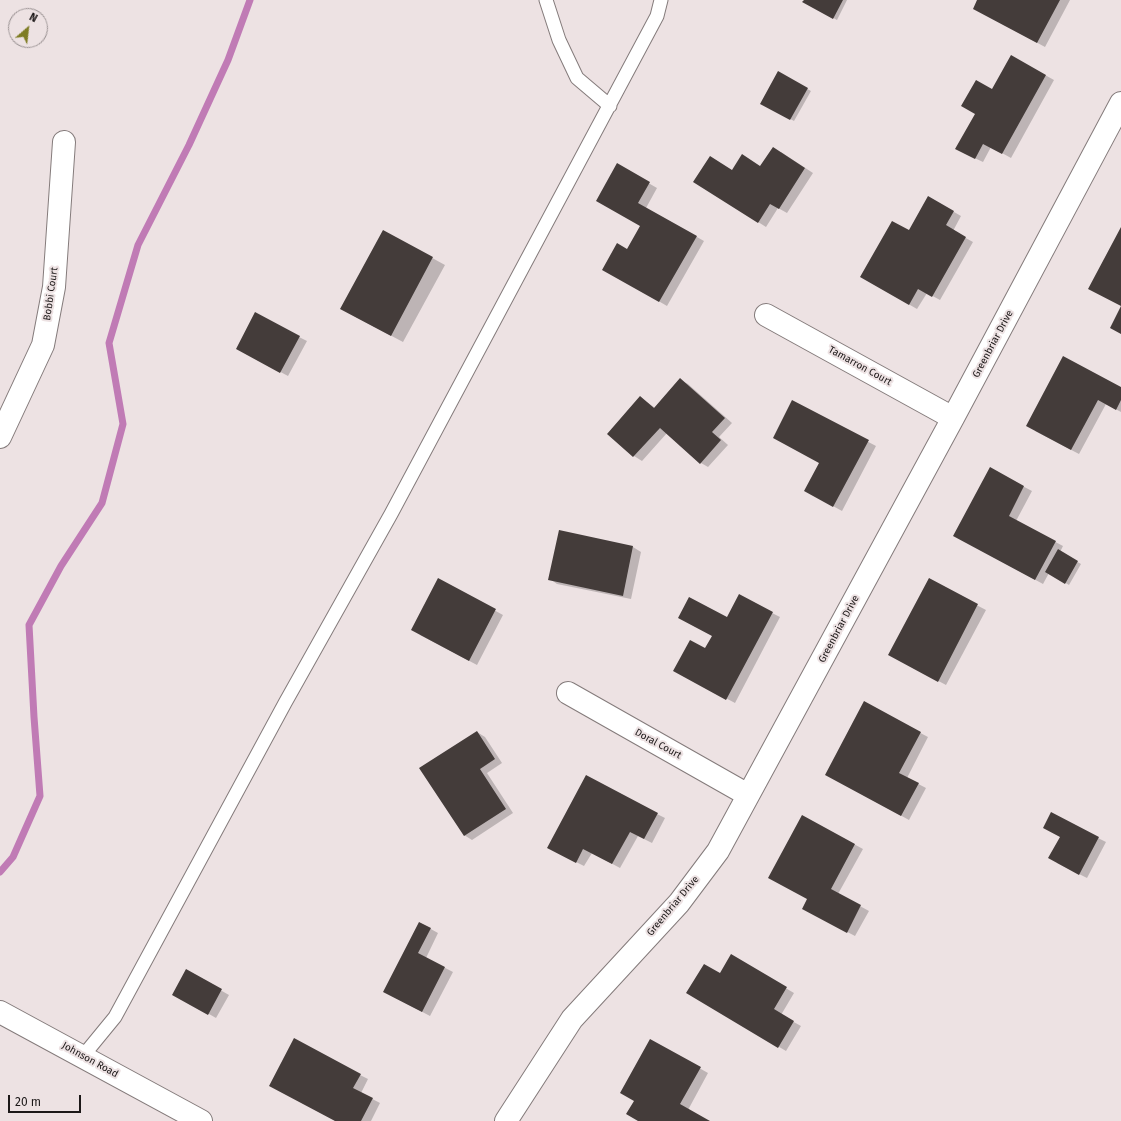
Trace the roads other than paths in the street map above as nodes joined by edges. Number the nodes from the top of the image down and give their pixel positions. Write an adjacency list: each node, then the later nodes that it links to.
1 (546, 0): 4 (lane)
2 (661, 0): 4 (lane)
3 (1121, 103): 7 (street, Greenbriar Drive)
4 (610, 106): 12 (lane)
5 (64, 142): 8 (street, Bobbi Court)
6 (766, 315): 7 (street, Tamarron Court)
7 (953, 418): 10 (street, Greenbriar Drive)
8 (0, 437)
9 (568, 693): 10 (street, Doral Court)
10 (748, 795): 14 (street, Greenbriar Drive)
11 (0, 1012): 12 (street, Johnson Road)
12 (83, 1056): 13 (street, Johnson Road)
13 (201, 1121)
14 (506, 1121)

